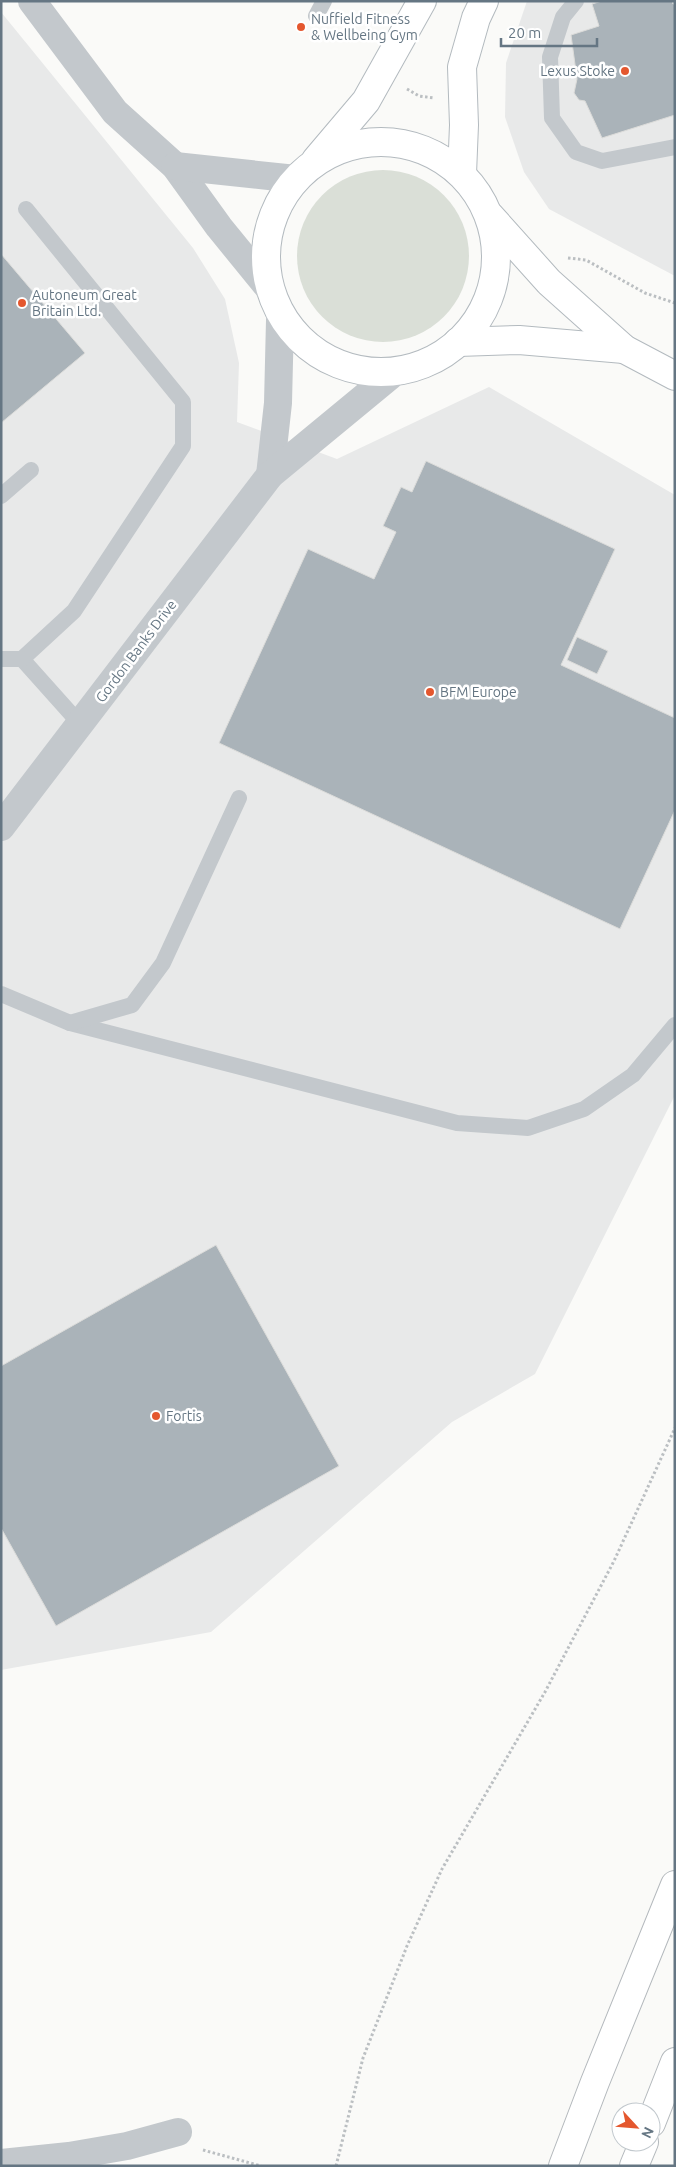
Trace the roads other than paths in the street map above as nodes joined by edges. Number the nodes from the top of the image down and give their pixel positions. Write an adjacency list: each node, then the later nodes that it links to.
1 (32, 1): 6 (street)
2 (422, 1): 7 (main road)
3 (484, 1): 8 (main road)
4 (576, 1): 5 (lane)
5 (675, 147)
6 (175, 166): 7 (street); 11 (street)
7 (304, 172): 8 (main road); 11 (main road)
8 (462, 174): 10 (main road)
9 (26, 210): 21 (lane)
10 (489, 215): 13 (main road); 14 (main road)
11 (268, 287): 12 (main road)
12 (280, 320): 15 (main road); 18 (street)
13 (458, 342): 14 (main road); 15 (main road)
14 (624, 349): 16 (main road)
15 (390, 376): 18 (street, Gordon Banks Drive)
16 (675, 376)
17 (31, 470): 19 (lane)
18 (270, 474): 22 (street, Gordon Banks Drive)
19 (1, 496)
20 (1, 659): 21 (lane)
21 (22, 659): 22 (lane)
22 (81, 725): 24 (street, Gordon Banks Drive)
23 (239, 798): 26 (lane)
24 (1, 827)
25 (1, 994): 26 (lane)
26 (70, 1023): 27 (lane)
27 (675, 1025)
28 (675, 1885): 34 (main road)
29 (675, 2062): 30 (main road)
30 (659, 2102)
31 (178, 2132): 33 (street)
32 (640, 2152): 35 (main road)
33 (1, 2163)
34 (563, 2166)
35 (634, 2166)

